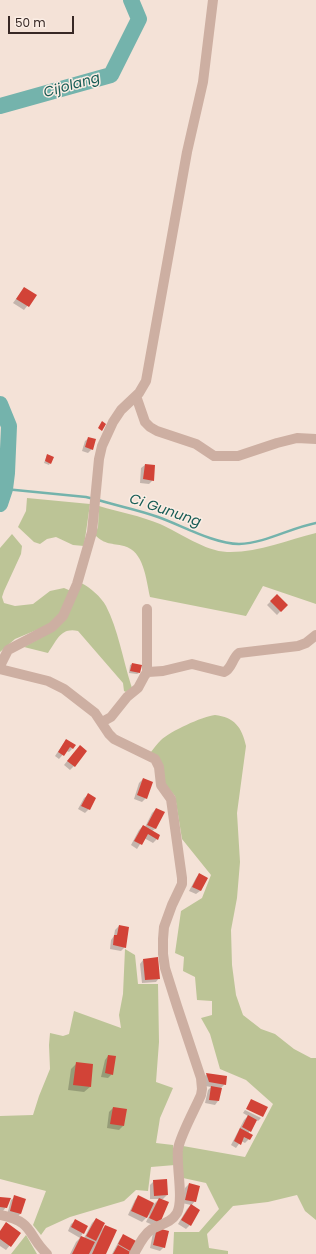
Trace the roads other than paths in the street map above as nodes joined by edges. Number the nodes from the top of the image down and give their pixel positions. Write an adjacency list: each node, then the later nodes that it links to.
1 (213, 0): 2 (street)
2 (136, 396): 3 (street); 6 (street)
3 (316, 439)
4 (147, 609): 8 (street)
5 (316, 635): 8 (street)
6 (0, 666)
7 (0, 669): 9 (street)
8 (147, 673): 9 (street)
9 (102, 722): 12 (street)
10 (0, 1215): 11 (street)
11 (46, 1254)
12 (134, 1254)

